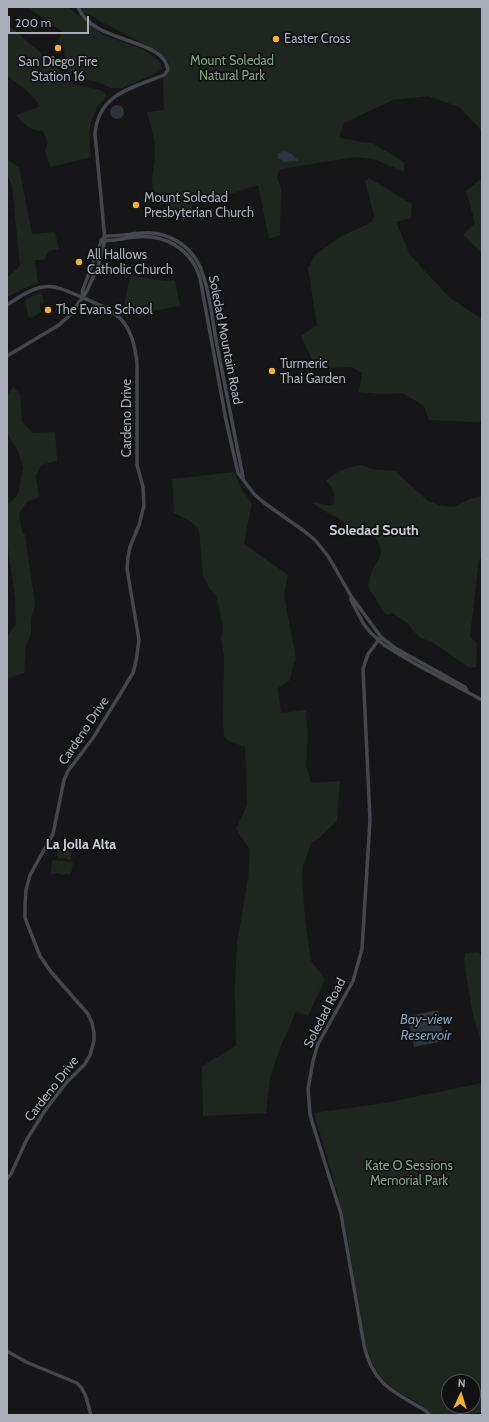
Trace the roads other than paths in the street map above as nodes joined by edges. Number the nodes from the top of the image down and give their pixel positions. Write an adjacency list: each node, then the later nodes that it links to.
1 (78, 7): 2 (street)
2 (103, 239): 3 (street); 6 (street, Soledad Mountain Road)
3 (82, 297): 4 (street, Cardeno Drive); 5 (street); 8 (street, Cardeno Drive)
4 (7, 305)
5 (7, 356)
6 (380, 639): 7 (street, Soledad Mountain Road); 11 (street, Soledad Road)
7 (482, 700)
8 (7, 1179)
9 (7, 1351): 10 (street)
10 (91, 1415)
11 (430, 1415)

